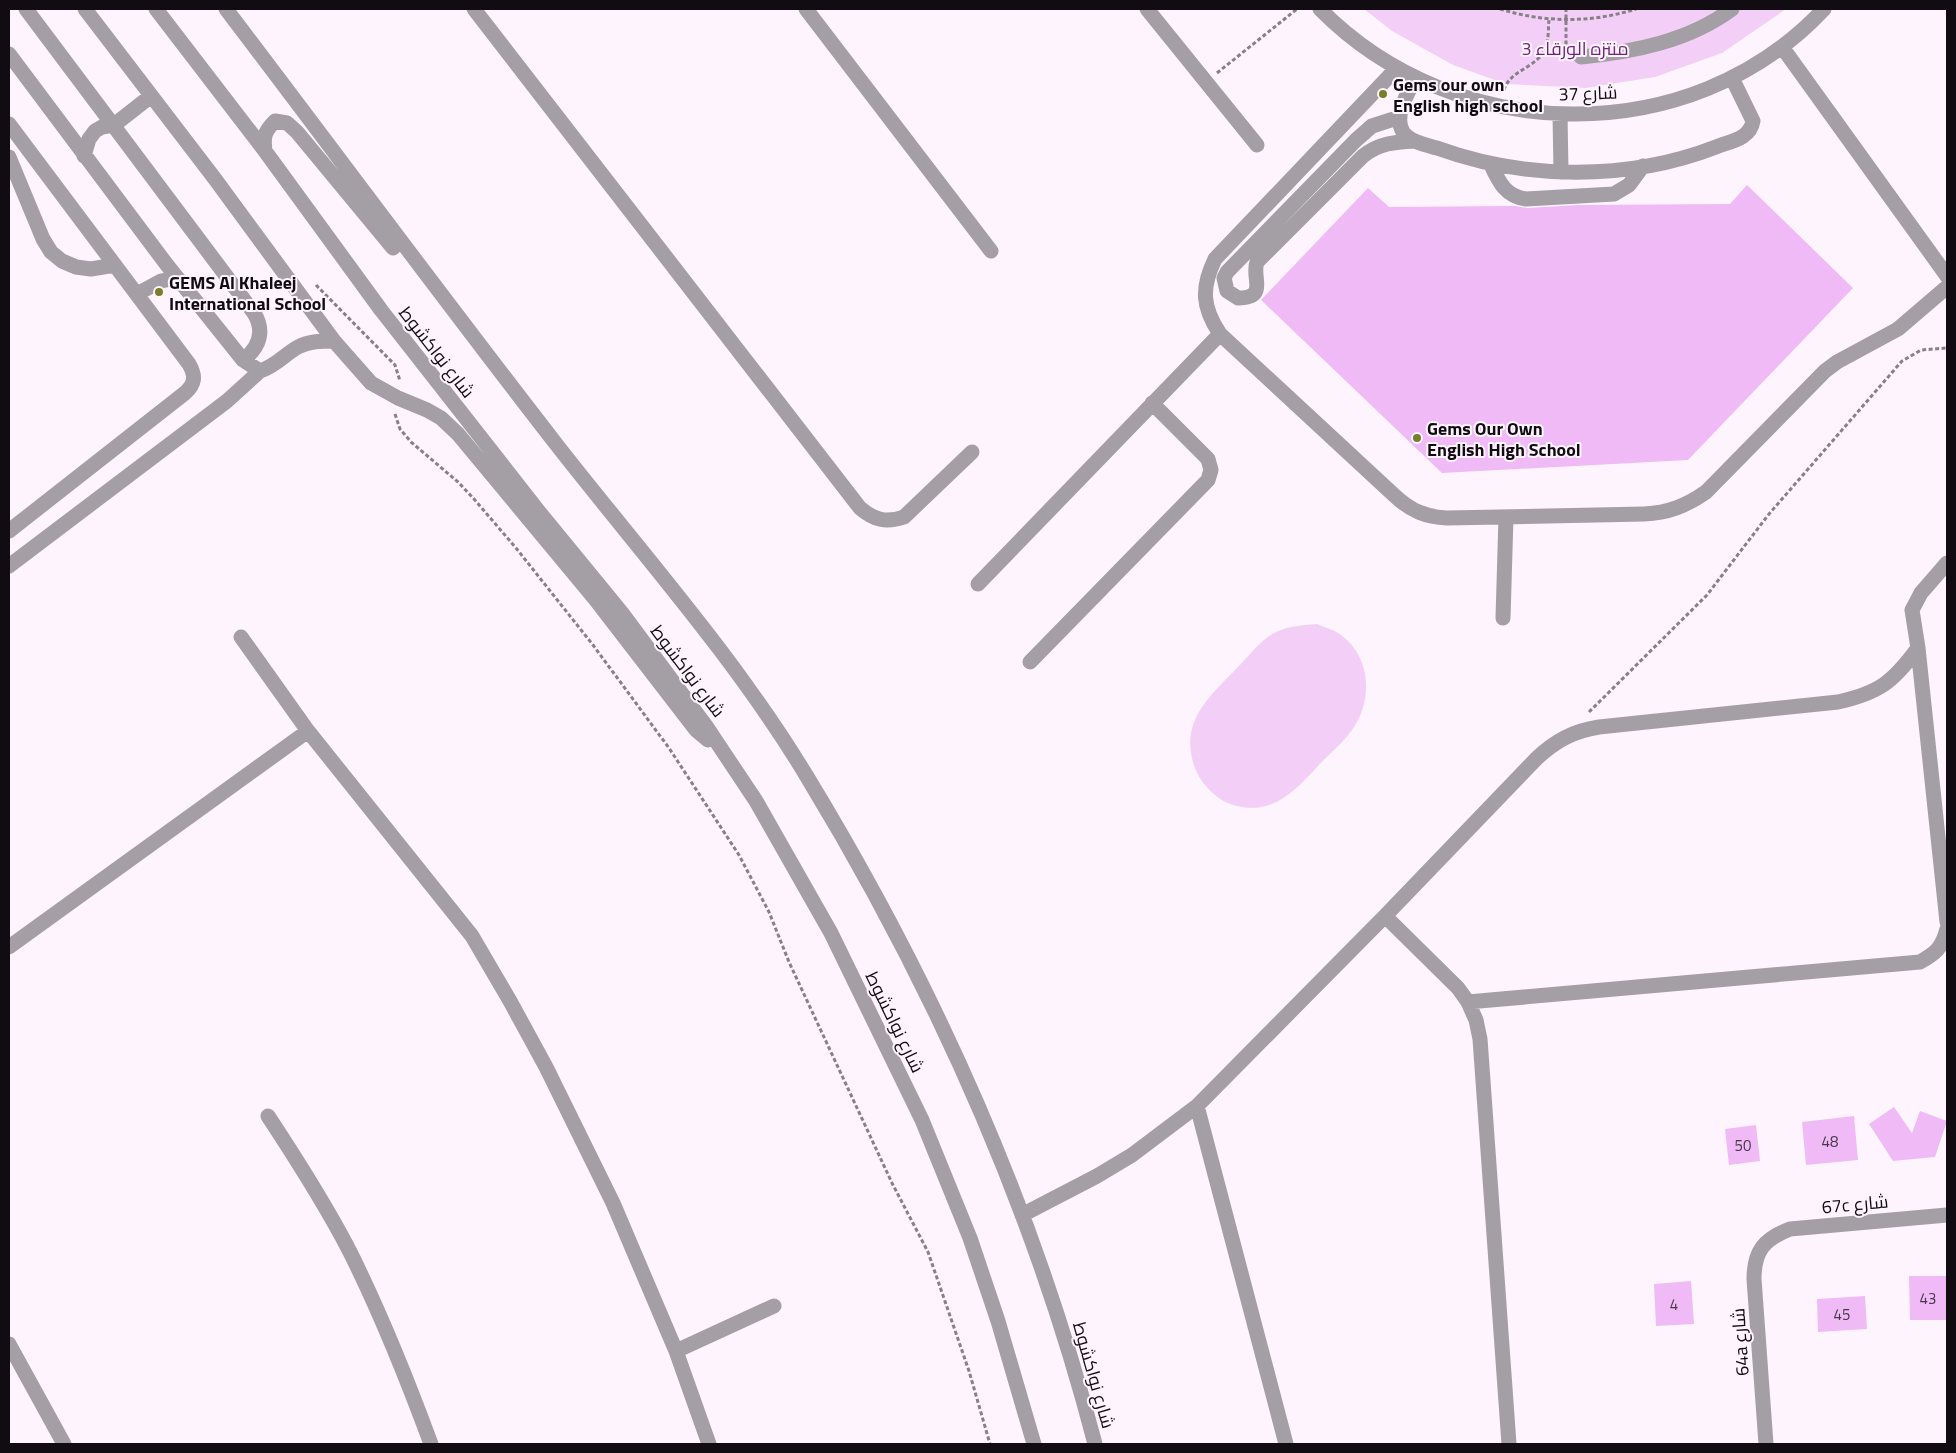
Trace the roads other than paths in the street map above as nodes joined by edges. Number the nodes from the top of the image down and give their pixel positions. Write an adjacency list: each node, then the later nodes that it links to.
1 (26, 9): 21 (street)
2 (85, 9): 17 (street)
3 (156, 9): 24 (street, شارع نواكشوط)
4 (226, 9): 32 (street, شارع نواكشوط)
5 (474, 9): 41 (street)
6 (806, 9): 30 (street)
7 (1147, 9): 23 (street)
8 (1320, 9): 14 (street, شارع 37)
9 (1732, 9): 13 (street)
10 (1824, 9): 11 (street, شارع 37)
11 (1782, 47): 15 (street, شارع 37); 33 (street)
12 (9, 54): 25 (street)
13 (1581, 57)
14 (1396, 68): 16 (street, شارع 37); 36 (street)
15 (1732, 78): 18 (street, شارع 37); 28 (street)
16 (1415, 79): 18 (street, شارع 37); 19 (street)
17 (151, 96): 21 (street); 37 (street)
18 (1560, 114): 29 (street)
19 (1400, 117): 22 (street); 22 (street)
20 (9, 124): 31 (street)
21 (114, 124): 25 (street); 38 (street)
22 (1415, 141): 27 (street)
23 (1257, 145)
24 (265, 151): 32 (street); 52 (street, شارع نواكشوط)
25 (84, 156): 34 (street)
26 (9, 157): 31 (street)
27 (1490, 164): 28 (street); 29 (street)
28 (1643, 166): 29 (street)
29 (1561, 172)
30 (991, 251)
31 (115, 265): 35 (street)
32 (425, 274): 60 (street, شارع نواكشوط)
33 (1947, 277): 42 (street)
34 (177, 278): 35 (street); 38 (street)
35 (137, 294): 43 (street)
36 (1220, 334): 40 (street); 42 (street)
37 (334, 341): 39 (street); 52 (street)
38 (243, 360): 39 (street)
39 (260, 370): 45 (street)
40 (1152, 403): 46 (street); 50 (street)
41 (972, 452)
42 (1506, 517): 47 (street)
43 (9, 531)
44 (1947, 563): 49 (street)
45 (9, 566)
46 (978, 584)
47 (1502, 618)
48 (241, 637): 51 (street)
49 (1918, 648): 53 (street); 54 (street)
50 (1030, 662)
51 (308, 731): 56 (street); 65 (street)
52 (720, 746): 69 (street, شارع نواكشوط)
53 (1385, 916): 57 (street); 58 (street)
54 (1947, 922)
55 (1947, 930): 57 (street)
56 (9, 947)
57 (1468, 1002): 72 (street)
58 (1196, 1106): 60 (street); 71 (street)
59 (268, 1116): 67 (street)
60 (1022, 1215): 70 (street, شارع نواكشوط)
61 (1947, 1216): 62 (street, 67c شارع)
62 (1768, 1240): 73 (street, 64a شارع)
63 (774, 1306): 65 (street)
64 (9, 1344): 66 (street)
65 (676, 1351): 68 (street)
66 (64, 1444)
67 (431, 1444)
68 (709, 1444)
69 (1034, 1444)
70 (1095, 1444)
71 (1286, 1444)
72 (1509, 1444)
73 (1766, 1444)

